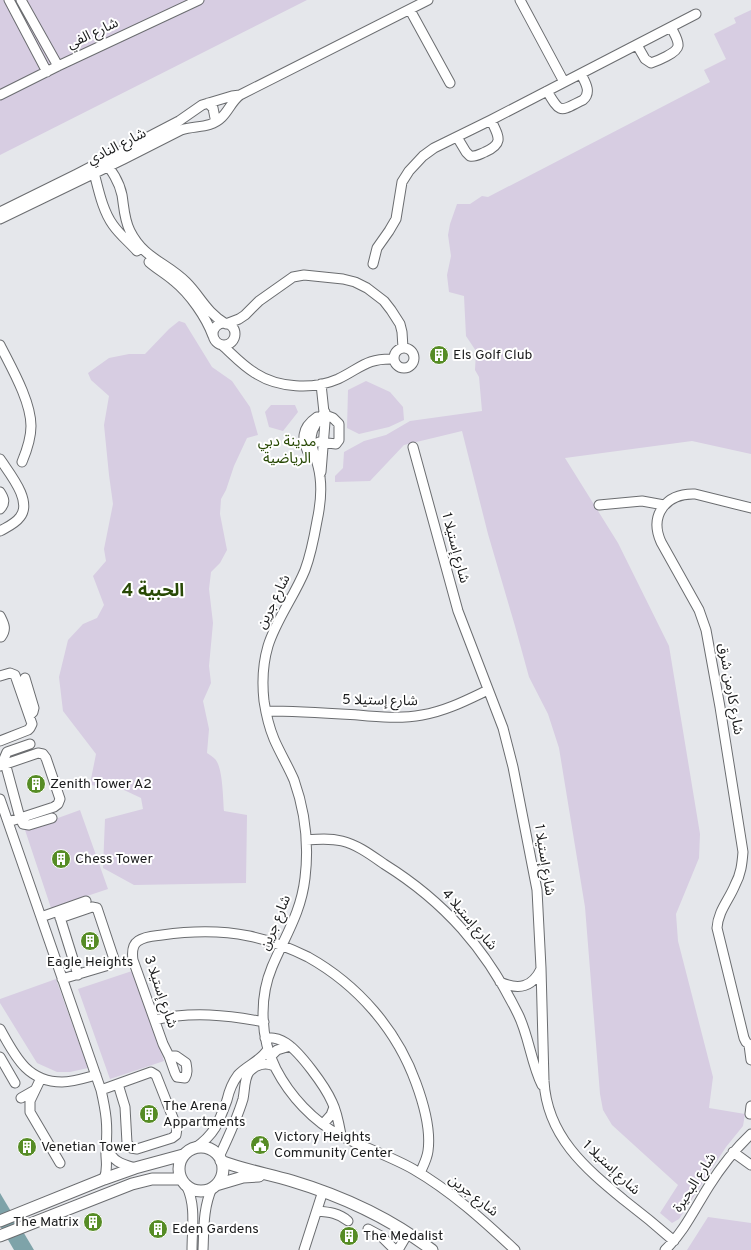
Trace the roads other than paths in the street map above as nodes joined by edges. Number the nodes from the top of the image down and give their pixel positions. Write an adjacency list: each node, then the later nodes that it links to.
1 (8, 0): 11 (street)
2 (21, 0): 10 (street)
3 (199, 0): 10 (street, شارع الفي)
4 (428, 0): 6 (street, شارع النادي)
5 (520, 0): 13 (street)
6 (410, 10): 14 (street); 17 (street, شارع النادي)
7 (696, 14): 8 (street)
8 (671, 27): 9 (street); 9 (street)
9 (637, 45): 12 (street)
10 (58, 66): 11 (street, شارع الفي)
11 (47, 72): 16 (street, شارع الفي)
12 (581, 74): 13 (street); 15 (street)
13 (564, 82): 15 (street)
14 (450, 83)
15 (547, 91): 21 (street)
16 (0, 95)
17 (240, 95): 18 (street, شارع النادي); 19 (street, شارع النادي)
18 (208, 103): 20 (street); 24 (street, شارع النادي)
19 (232, 103): 20 (street); 22 (street, شارع النادي)
20 (215, 118): 22 (street)
21 (491, 120): 23 (street); 23 (street)
22 (181, 130): 24 (street, شارع النادي)
23 (457, 137): 28 (street)
24 (106, 163): 25 (street, شارع النادي); 30 (street)
25 (94, 170): 26 (street, شارع النادي); 27 (street, شارع النادي); 31 (street)
26 (0, 212)
27 (0, 220)
28 (372, 264)
29 (245, 315): 30 (street); 32 (street); 34 (street)
30 (226, 324): 31 (street); 32 (street)
31 (213, 336): 33 (street)
32 (234, 337): 33 (street); 37 (street)
33 (222, 345): 37 (street)
34 (403, 348): 36 (street); 36 (street)
35 (1, 350): 44 (street)
36 (394, 359): 38 (street)
37 (242, 363): 38 (street)
38 (320, 384): 39 (street, شارع جرين)
39 (325, 413): 40 (street); 41 (street, شارع جرين); 41 (street); 45 (street)
40 (311, 442): 41 (street); 45 (street, شارع جرين)
41 (324, 443): 46 (street, شارع جرين)
42 (413, 447): 57 (street, شارع إستيلا 1)
43 (0, 459): 52 (street)
44 (22, 462)
45 (317, 464): 46 (street, شارع جرين)
46 (320, 475): 58 (street, شارع جرين)
47 (0, 492): 50 (street)
48 (599, 505): 49 (street)
49 (664, 505): 51 (street); 81 (street, شارع كارمن شرق)
50 (0, 508)
51 (751, 508)
52 (0, 531)
53 (0, 616): 54 (street)
54 (0, 639)
55 (0, 676): 59 (street)
56 (25, 678): 59 (street)
57 (488, 690): 58 (street, شارع إستيلا 5); 72 (street, شارع إستيلا 1)
58 (266, 711): 67 (street, شارع جرين)
59 (30, 715): 60 (street)
60 (0, 740)
61 (30, 744): 62 (street)
62 (2, 766): 64 (street); 64 (street)
63 (0, 799): 66 (street)
64 (20, 818): 65 (street); 66 (street)
65 (52, 818)
66 (8, 822): 70 (street)
67 (306, 840): 71 (street, شارع جرين); 75 (street, شارع إستيلا 4)
68 (86, 902): 69 (street)
69 (59, 914): 70 (street); 73 (street); 73 (street)
70 (41, 917): 74 (street)
71 (282, 946): 76 (street, شارع إستيلا 3); 77 (street, شارع جرين); 109 (street)
72 (541, 968): 75 (street); 93 (street, شارع إستيلا 1)
73 (78, 974): 74 (street)
74 (62, 979): 87 (street)
75 (500, 982): 93 (street, شارع إستيلا 4)
76 (155, 1020): 77 (street); 83 (street, شارع إستيلا 3)
77 (264, 1022): 79 (street, شارع جرين)
78 (0, 1029): 88 (street)
79 (265, 1038): 80 (street); 82 (street, شارع جرين)
80 (290, 1046): 82 (street); 97 (street)
81 (750, 1046): 85 (street, شارع كارمن شرق)
82 (269, 1052): 86 (street, شارع جرين); 94 (street)
83 (169, 1056)
84 (0, 1057): 89 (street)
85 (751, 1060)
86 (274, 1066): 96 (street); 98 (street, شارع جرين)
87 (96, 1075): 88 (street); 92 (street)
88 (41, 1078): 91 (street)
89 (15, 1083)
90 (118, 1084): 90 (street); 92 (street)
91 (35, 1090): 95 (street); 106 (street)
92 (101, 1090): 101 (street)
93 (544, 1090): 121 (street, شارع إستيلا 1)
94 (229, 1094): 96 (street); 102 (street)
95 (22, 1098)
96 (243, 1098): 105 (street)
97 (334, 1107): 98 (street); 100 (street)
98 (322, 1124): 100 (street, شارع جرين)
99 (751, 1134): 103 (street, شارع البحيرة)
100 (340, 1135): 109 (street, شارع جرين)
101 (107, 1143): 108 (street); 111 (street)
102 (195, 1148): 104 (main road); 105 (main road)
103 (733, 1152): 107 (street); 121 (street, شارع البحيرة)
104 (183, 1155): 108 (main road); 112 (main road)
105 (220, 1159): 110 (main road); 113 (main road)
106 (60, 1163)
107 (751, 1165)
108 (135, 1168): 111 (main road)
109 (420, 1174): 127 (street, شارع جرين)
110 (278, 1177): 113 (main road); 114 (main road)
111 (104, 1179): 116 (main road)
112 (184, 1183): 113 (main road); 120 (main road); 122 (street)
113 (214, 1187): 123 (street)
114 (323, 1191): 115 (street); 119 (main road)
115 (317, 1211): 117 (street); 124 (street)
116 (0, 1221)
117 (348, 1221)
118 (368, 1229): 125 (street)
119 (408, 1233): 125 (street); 126 (main road)
120 (0, 1236)
121 (674, 1240): 128 (street, شارع البحيرة)
122 (192, 1250)
123 (203, 1250)
124 (304, 1250)
125 (397, 1250)
126 (432, 1250)
127 (515, 1250)
128 (665, 1250)

